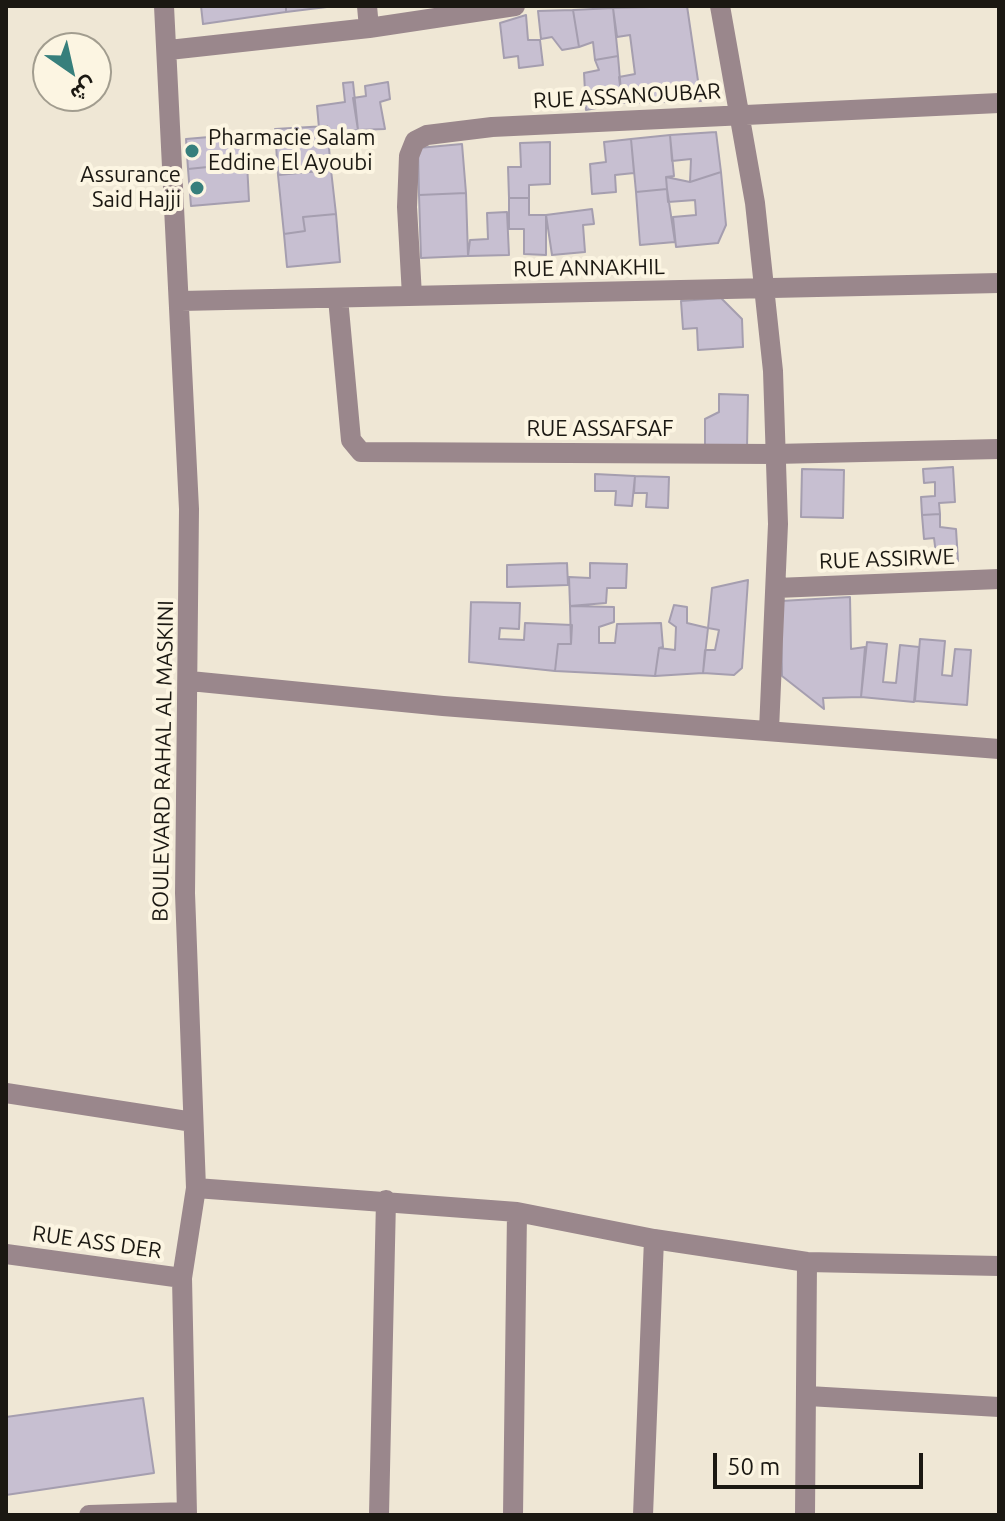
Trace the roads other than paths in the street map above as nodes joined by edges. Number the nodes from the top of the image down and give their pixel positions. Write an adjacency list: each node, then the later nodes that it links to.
1 (164, 6): 6 (street, BOULEVARD RAHAL AL MASKINI)
2 (367, 6): 5 (street)
3 (515, 6): 5 (street)
4 (720, 6): 8 (street)
5 (369, 28): 6 (street)
6 (169, 50): 13 (street, BOULEVARD RAHAL AL MASKINI)
7 (999, 103): 8 (street, RUE ASSANOUBAR)
8 (740, 114): 10 (street); 11 (street, RUE ASSANOUBAR)
9 (999, 283): 10 (street, RUE ANNAKHIL)
10 (765, 288): 11 (street, RUE ANNAKHIL); 15 (street)
11 (412, 296): 12 (street, RUE ANNAKHIL)
12 (338, 298): 13 (street, RUE ANNAKHIL); 15 (street, RUE ASSAFSAF)
13 (181, 301): 18 (street, BOULEVARD RAHAL AL MASKINI)
14 (999, 449): 15 (street, RUE ASSAFSAF)
15 (774, 454): 17 (street)
16 (999, 579): 17 (street, RUE ASSIRWE)
17 (776, 588): 19 (street)
18 (190, 681): 19 (street); 22 (street, BOULEVARD RAHAL AL MASKINI)
19 (769, 730): 20 (street)
20 (999, 749)
21 (6, 1093): 22 (street)
22 (193, 1122): 23 (street, BOULEVARD RAHAL AL MASKINI)
23 (196, 1188): 24 (street); 30 (street, BOULEVARD RAHAL AL MASKINI)
24 (386, 1200): 25 (street); 35 (street)
25 (517, 1212): 26 (street); 36 (street)
26 (654, 1239): 28 (street); 37 (street)
27 (6, 1254): 30 (street, RUE ASS DER)
28 (807, 1262): 29 (street); 31 (street)
29 (999, 1266)
30 (182, 1278): 33 (street, BOULEVARD RAHAL AL MASKINI)
31 (808, 1396): 32 (street); 38 (street)
32 (999, 1407)
33 (187, 1514): 34 (street)
34 (89, 1515)
35 (379, 1515)
36 (513, 1515)
37 (643, 1515)
38 (805, 1515)

